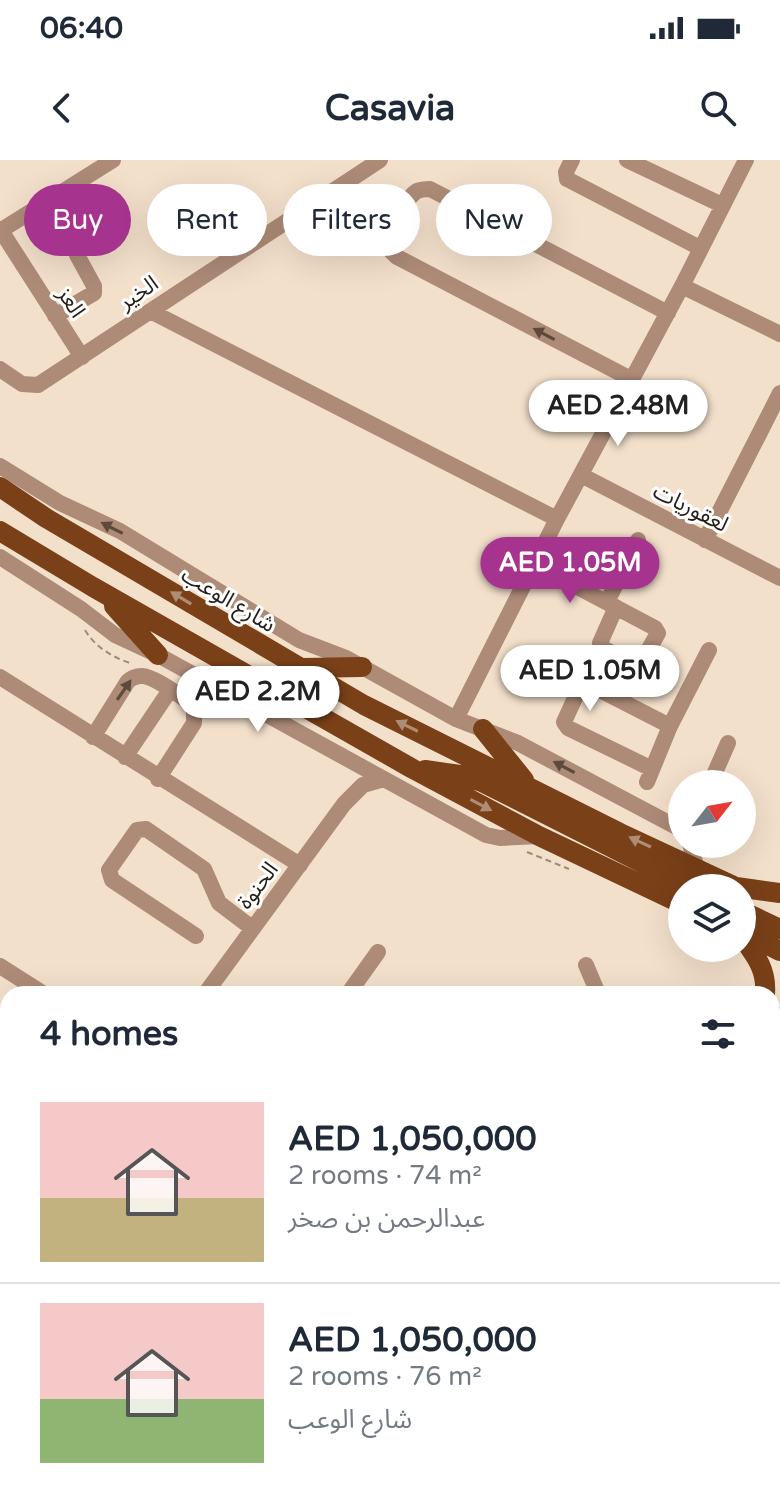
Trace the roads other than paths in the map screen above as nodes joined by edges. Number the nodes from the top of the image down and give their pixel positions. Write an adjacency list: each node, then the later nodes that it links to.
1 (113, 160): 7 (street)
2 (380, 160): 12 (street, الخير)
3 (572, 160): 8 (street)
4 (627, 160): 6 (street)
5 (746, 160): 6 (street)
6 (722, 205): 8 (street)
7 (0, 230): 13 (street, العز)
8 (700, 248): 10 (street)
9 (78, 256): 13 (street)
10 (682, 286): 11 (street); 14 (street)
11 (661, 309): 17 (street); 17 (street, one-way to 11)
12 (150, 311): 15 (street, الخير); 22 (street)
13 (55, 316): 15 (street, العز)
14 (780, 334)
15 (82, 357): 16 (street, الخير)
16 (0, 369)
17 (631, 379): 20 (street)
18 (779, 398): 25 (street)
19 (0, 466): 32 (street, شارع الوعب, one-way to 19)
20 (581, 475): 22 (street); 25 (street, لعقوريات)
21 (0, 487): 33 (main road, شارع الوعب, one-way to 21)
22 (557, 519): 27 (street)
23 (0, 531): 29 (main road)
24 (638, 540): 27 (street)
25 (705, 540): 28 (street, لعقوريات)
26 (0, 557): 31 (street)
27 (534, 564): 36 (street)
28 (780, 578)
29 (93, 587): 31 (main road); 43 (main road)
30 (709, 650): 37 (street)
31 (158, 655): 41 (street)
32 (362, 667): 33 (main road); 36 (street, شارع الوعب)
33 (299, 668): 48 (main road, شارع الوعب, one-way to 33)
34 (0, 677): 39 (street)
35 (170, 690): 39 (street, one-way to 35); 42 (street); 45 (street)
36 (456, 719): 38 (street, شارع الوعب)
37 (670, 726): 47 (street); 47 (street)
38 (483, 729): 48 (main road); 50 (street, شارع الوعب, one-way to 38)
39 (93, 737): 42 (street)
40 (728, 743): 44 (street)
41 (338, 755): 46 (street); 49 (street)
42 (125, 757): 45 (street)
43 (413, 769): 52 (main road, one-way to 52); 54 (main road)
44 (716, 770)
45 (158, 779): 53 (street)
46 (384, 779): 49 (street, الحنوة); 52 (street)
47 (647, 780): 50 (street)
48 (529, 787): 55 (main road, شارع الوعب, one-way to 48)
49 (344, 804): 53 (street, الحنوة)
50 (636, 804): 51 (street, شارع الوعب)
51 (668, 822)
52 (532, 844): 59 (main road)
53 (300, 865): 62 (street, الحنوة)
54 (684, 874)
55 (686, 874)
56 (756, 890): 57 (main road)
57 (780, 893)
58 (756, 896): 60 (main road, شارع الوعب)
59 (668, 898)
60 (780, 907)
61 (756, 918): 63 (main road)
62 (252, 928): 64 (street); 72 (street, الحنوة)
63 (780, 929)
64 (196, 936)
65 (756, 941): 66 (main road)
66 (780, 951)
67 (378, 952): 73 (street)
68 (756, 957): 75 (main road)
69 (586, 965): 74 (street)
70 (0, 966): 71 (street)
71 (31, 986)
72 (211, 986)
73 (354, 986)
74 (597, 986)
75 (765, 986)

